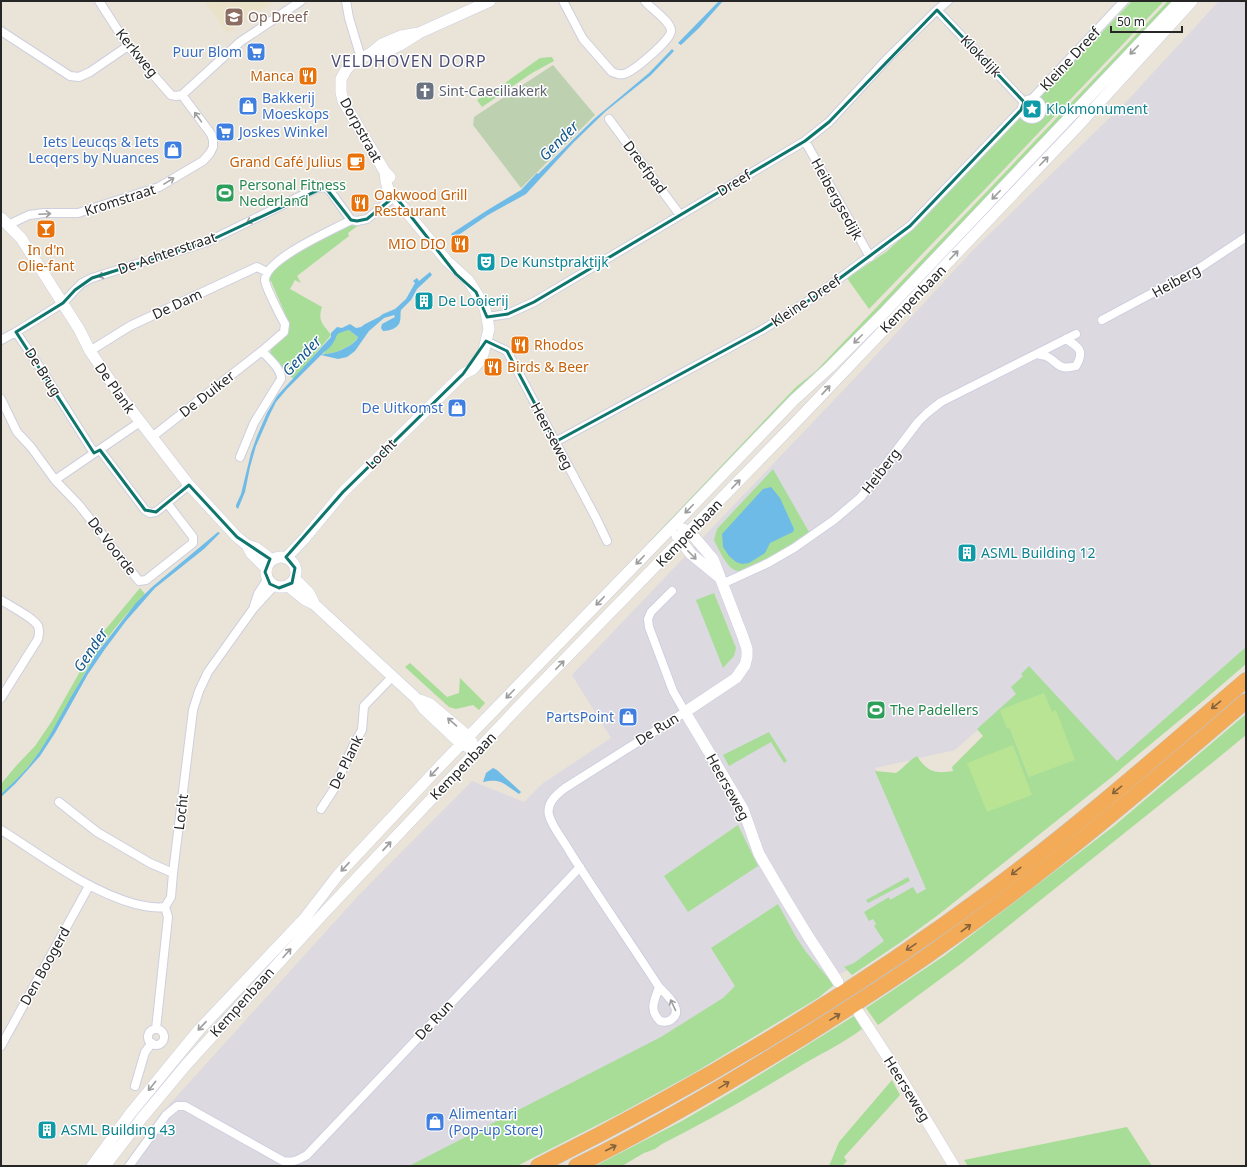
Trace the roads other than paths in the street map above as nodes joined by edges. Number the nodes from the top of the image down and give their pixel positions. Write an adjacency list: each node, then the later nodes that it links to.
1 (98, 1): 13 (street, Kerkweg)
2 (301, 1): 15 (street)
3 (346, 1): 14 (street)
4 (490, 1): 14 (main road, Dorpstraat)
5 (563, 1): 6 (street)
6 (645, 1)
7 (948, 1): 11 (street, Dreef)
8 (1124, 1): 16 (street, Kleine Dreef)
9 (1180, 1): 46 (main road, Kempenbaan, one-way to 46)
10 (1192, 1): 47 (main road, Kempenbaan, one-way to 10)
11 (937, 10): 16 (street, Klokdijk); 18 (street, Dreef)
12 (1, 31): 13 (street)
13 (128, 46): 15 (street, Kerkweg)
14 (366, 56): 19 (main road, Dorpstraat)
15 (182, 95): 22 (street, Kromstraat, one-way to 15)
16 (1026, 104): 24 (street, Kleine Dreef)
17 (609, 119): 20 (street, Dreefpad)
18 (805, 141): 20 (street, Dreef); 24 (street, Heibergsedijk)
19 (395, 196): 21 (street); 27 (main road, Dorpstraat)
20 (680, 215): 27 (street, Dreef)
21 (351, 220): 25 (street); 26 (street, De Achterstraat, one-way to 26)
22 (5, 221): 26 (main road, De Plank)
23 (1246, 237): 28 (street, Heiberg)
24 (870, 257): 40 (street, Kleine Dreef)
25 (266, 272): 34 (street, De Dam); 35 (street, De Duiker)
26 (63, 303): 29 (street); 34 (main road, De Plank)
27 (487, 317): 33 (main road, Dorpstraat)
28 (1102, 320)
29 (16, 332): 32 (street); 41 (street, De Brug)
30 (1076, 334): 31 (street, Heiberg)
31 (1066, 339): 36 (street, Heiberg); 36 (street)
32 (1, 340)
33 (486, 341): 40 (street, Heerseweg); 50 (main road, Locht)
34 (90, 351): 38 (main road, De Plank)
35 (262, 351): 39 (street, De Duiker); 42 (street)
36 (1036, 354): 52 (street, Heiberg)
37 (1, 399): 43 (street)
38 (140, 422): 39 (main road, De Plank); 41 (street)
39 (152, 437): 44 (main road, De Plank)
40 (555, 442): 48 (street, Heerseweg)
41 (97, 452): 43 (street); 45 (street, De Brug)
42 (240, 456)
43 (56, 480): 45 (street, De Voorde)
44 (189, 485): 45 (street, De Brug); 51 (main road, De Plank)
45 (167, 503)
46 (673, 526): 47 (main road); 49 (main road); 62 (main road, Kempenbaan, one-way to 62)
47 (690, 532): 49 (main road, Kempenbaan); 52 (main road, De Run)
48 (607, 541)
49 (680, 542): 52 (main road, one-way to 52); 63 (main road, Kempenbaan, one-way to 49)
50 (290, 561): 51 (main road); 53 (main road)
51 (269, 564): 54 (main road)
52 (721, 580): 61 (main road, De Run)
53 (291, 582): 54 (main road); 57 (main road)
54 (271, 583): 68 (street, Locht)
55 (672, 591): 61 (street, Heerseweg)
56 (1, 600): 59 (street)
57 (393, 676): 62 (main road); 65 (street, De Plank)
58 (1246, 680): 83 (highway, one-way to 83)
59 (1, 698)
60 (1246, 701): 84 (highway, one-way to 60)
61 (685, 712): 67 (street, De Run); 71 (main road, Heerseweg)
62 (464, 740): 63 (main road); 79 (main road, Kempenbaan, one-way to 79)
63 (477, 751): 80 (main road, Kempenbaan, one-way to 63)
64 (59, 802): 68 (street)
65 (321, 808)
66 (1, 830): 69 (street)
67 (580, 867): 72 (street, De Run); 78 (street, De Run)
68 (173, 873): 70 (street, Locht)
69 (89, 886): 70 (street); 76 (street, Den Boogerd)
70 (165, 907): 74 (street, Locht)
71 (838, 982)
72 (659, 986)
73 (859, 1013): 85 (main road, Heerseweg)
74 (156, 1029): 75 (street, Locht); 75 (street, Locht)
75 (152, 1043): 77 (street, Locht)
76 (1, 1046)
77 (134, 1086)
78 (283, 1161): 81 (street); 82 (street)
79 (92, 1166)
80 (105, 1166)
81 (129, 1166)
82 (291, 1166)
83 (538, 1166)
84 (576, 1166)
85 (954, 1166)

